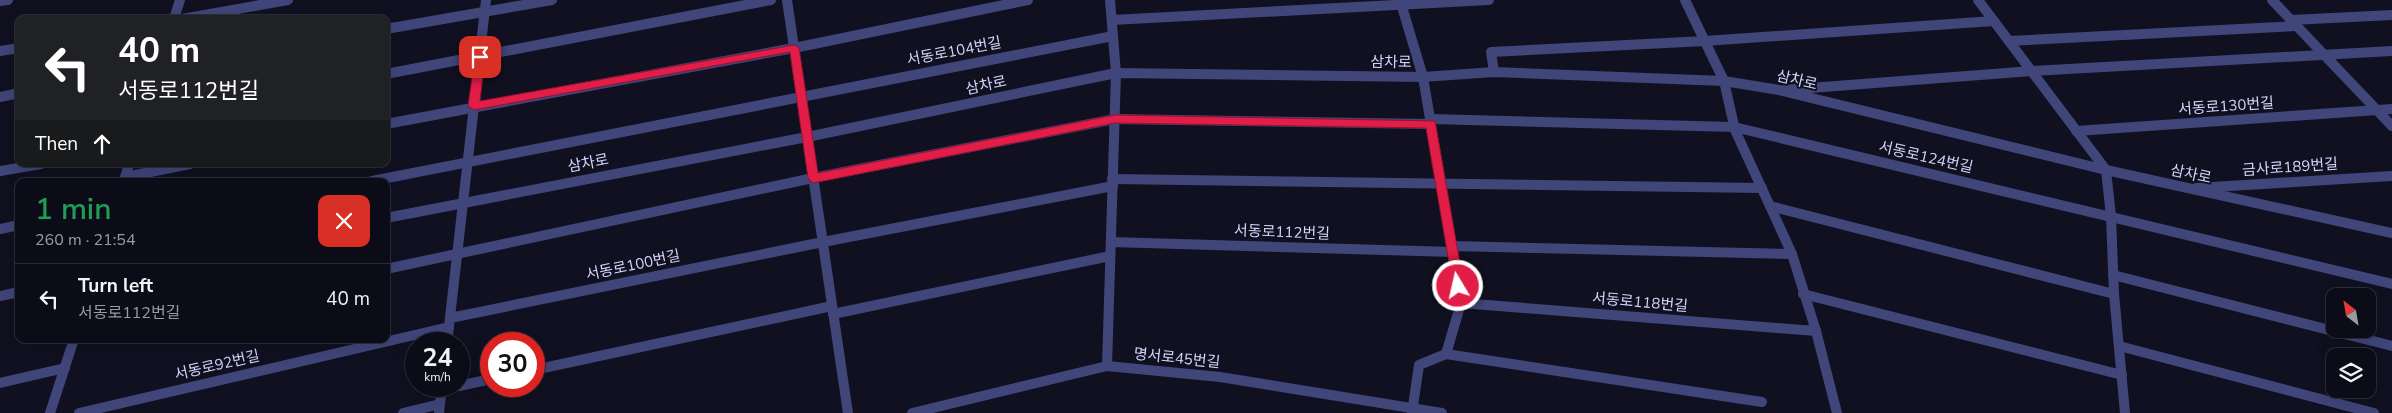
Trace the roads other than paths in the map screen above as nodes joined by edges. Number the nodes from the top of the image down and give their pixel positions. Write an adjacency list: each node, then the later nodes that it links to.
1 (8, 0): 14 (street)
2 (180, 0): 17 (street)
3 (288, 0): 18 (street)
4 (486, 0): 16 (street)
5 (552, 0): 16 (street)
6 (771, 0): 32 (street)
7 (787, 0): 27 (street)
8 (1028, 0): 27 (street)
9 (1110, 0): 20 (street)
10 (1489, 0): 15 (street)
11 (1686, 0): 25 (street)
12 (1978, 0): 21 (street)
13 (2272, 0): 22 (street)
14 (0, 1)
15 (1401, 2): 20 (street); 37 (street)
16 (485, 12): 23 (street); 32 (street)
17 (175, 15)
18 (204, 15)
19 (2392, 15): 22 (street)
20 (1112, 20): 24 (street)
21 (1994, 21): 25 (street); 26 (street)
22 (2294, 23): 26 (street); 31 (street)
23 (390, 28)
24 (1113, 36): 36 (street); 42 (street, 서동로104번길)
25 (1705, 41): 34 (street); 38 (street)
26 (2009, 41): 33 (street)
27 (794, 48): 42 (street); 43 (street)
28 (15, 49): 29 (street)
29 (0, 51)
30 (2392, 51): 31 (street)
31 (2325, 56): 33 (street); 45 (street)
32 (480, 57): 35 (street); 43 (street)
33 (2032, 71): 39 (street); 51 (street)
34 (1494, 72): 37 (street, 삼차로); 38 (street, 삼차로)
35 (390, 73)
36 (1116, 73): 37 (street, 삼차로); 46 (street); 52 (street, 삼차로)
37 (1423, 77): 47 (street)
38 (1724, 81): 39 (street, 삼차로); 49 (street)
39 (1779, 90): 56 (street, 삼차로)
40 (15, 95): 41 (street)
41 (0, 97)
42 (802, 97): 52 (street); 53 (street)
43 (474, 106): 48 (street); 53 (street)
44 (2392, 109): 45 (street, 서동로130번길)
45 (2377, 110): 50 (street); 51 (street, 서동로130번길)
46 (1115, 119): 47 (street); 61 (street); 62 (street)
47 (1431, 122): 49 (street); 63 (street)
48 (390, 123)
49 (1734, 126): 64 (street); 68 (street, 서동로124번길)
50 (2392, 126)
51 (2076, 131): 56 (street)
52 (807, 136): 61 (street); 66 (street, 삼차로)
53 (468, 162): 60 (street); 66 (street)
54 (23, 167): 57 (street)
55 (177, 167): 59 (street)
56 (2106, 170): 65 (street, 삼차로); 68 (street)
57 (0, 171)
58 (2392, 176): 65 (street, 금사로189번길)
59 (128, 178)
60 (387, 178)
61 (813, 178): 73 (street); 76 (street)
62 (1113, 182): 63 (street); 73 (street); 74 (street)
63 (1442, 185): 64 (street); 75 (street)
64 (1762, 188): 67 (street)
65 (2190, 189): 72 (street, 삼차로)
66 (463, 203): 69 (street, 삼차로); 76 (street)
67 (1770, 206): 77 (street); 84 (street)
68 (2111, 216): 80 (street); 81 (street)
69 (390, 217)
70 (15, 227): 71 (street)
71 (0, 229)
72 (2392, 233)
73 (823, 242): 87 (street); 88 (street, 서동로100번길)
74 (1110, 242): 75 (street, 서동로112번길); 78 (street)
75 (1452, 249): 77 (street); 86 (street)
76 (457, 253): 79 (street); 88 (street)
77 (1792, 254): 83 (street)
78 (1110, 256): 87 (street); 97 (street)
79 (390, 268)
80 (2113, 275): 84 (street); 95 (street)
81 (2392, 284)
82 (15, 293): 85 (street)
83 (1804, 294): 89 (street); 100 (street)
84 (2114, 294): 94 (street)
85 (0, 296)
86 (1461, 303): 89 (street, 서동로118번길); 96 (street)
87 (833, 310): 99 (street); 108 (street)
88 (450, 322): 90 (street); 91 (street, 서동로92번길)
89 (1816, 331): 111 (street)
90 (449, 332)
91 (390, 337)
92 (73, 343): 98 (street)
93 (364, 343): 106 (street, 서동로92번길)
94 (2119, 346): 100 (street); 113 (street)
95 (2392, 346)
96 (1446, 354): 102 (street); 104 (street)
97 (1107, 366): 104 (street, 명서로45번길); 109 (street, 명서로45번길)
98 (65, 368): 101 (street); 105 (street)
99 (545, 368)
100 (2122, 375): 112 (street)
101 (0, 383)
102 (1762, 402)
103 (440, 409): 107 (street)
104 (1412, 411): 110 (street, 명서로45번길)
105 (50, 413)
106 (79, 413)
107 (403, 413)
108 (848, 413)
109 (912, 413)
110 (1442, 413)
111 (1837, 413)
112 (2125, 413)
113 (2374, 413)

